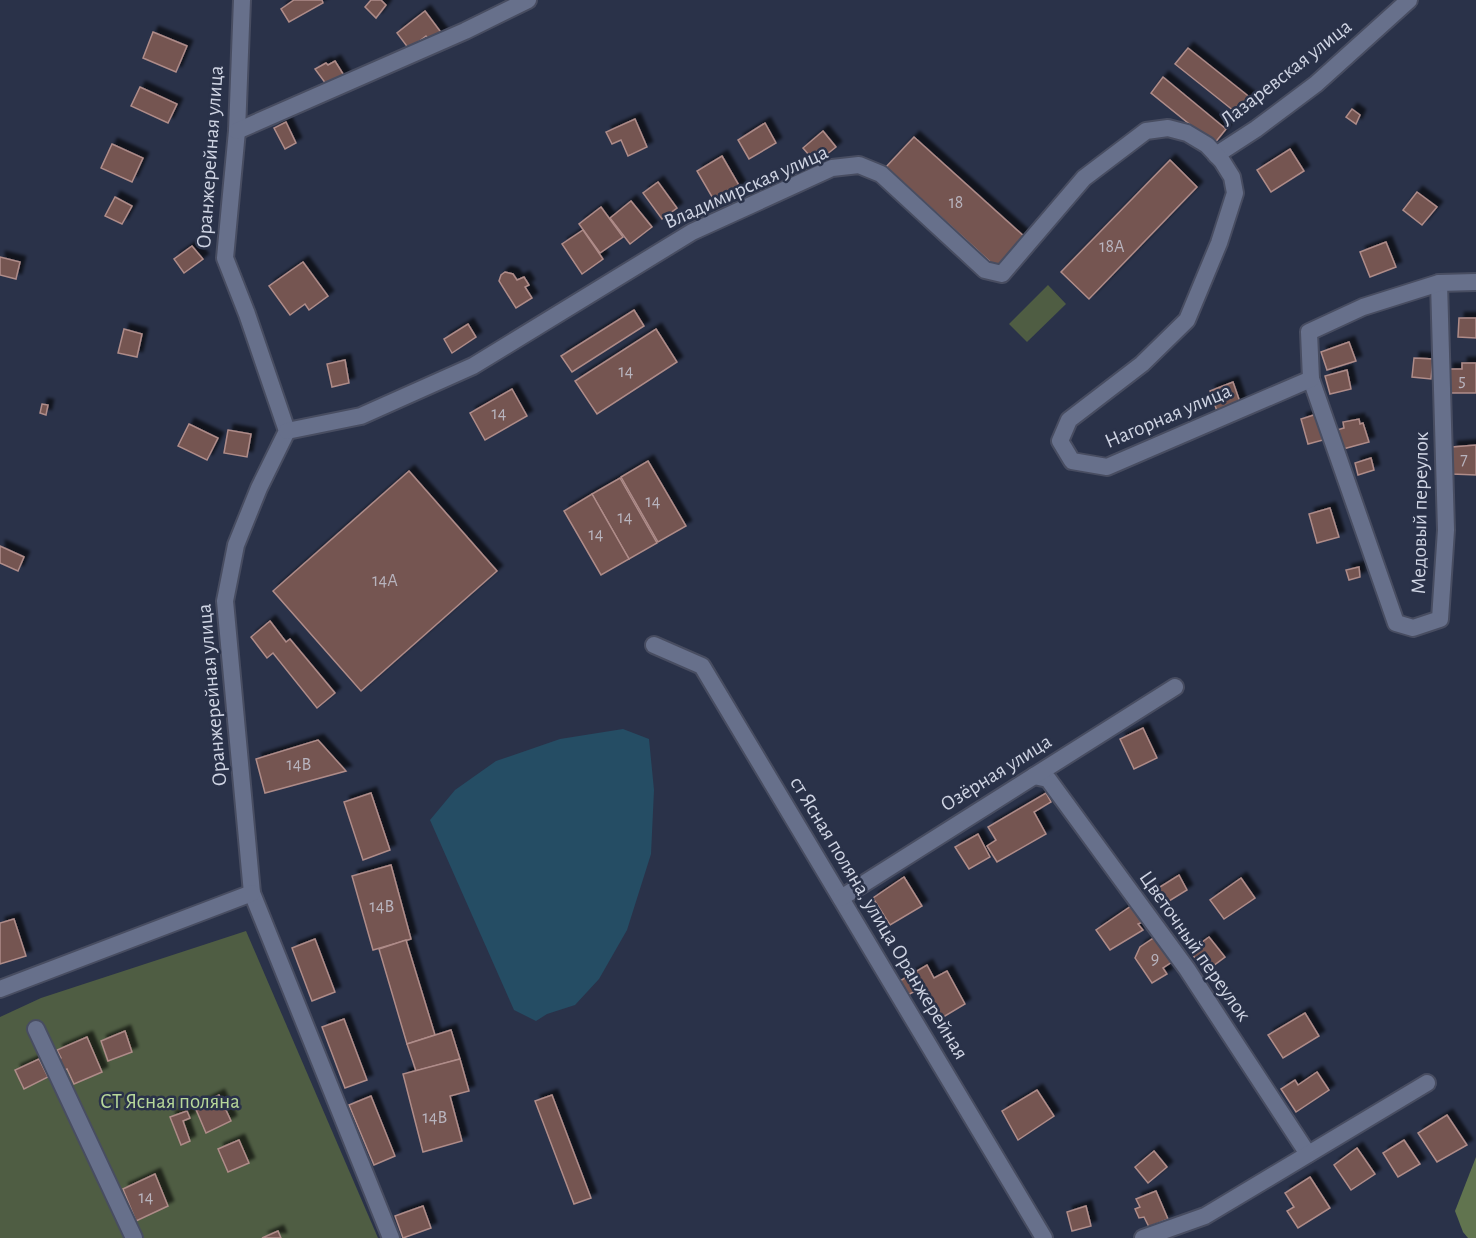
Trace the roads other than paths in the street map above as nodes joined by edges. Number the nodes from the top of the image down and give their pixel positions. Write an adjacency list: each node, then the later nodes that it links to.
1 (242, 0): 5 (street, Оранжерейная улица)
2 (528, 0): 5 (street)
3 (1409, 0): 6 (street, Лазаревская улица)
4 (1168, 128): 6 (street, Нагорная улица); 10 (street, Владимирская улица)
5 (237, 131): 10 (street, Оранжерейная улица)
6 (1216, 155): 9 (street, Нагорная улица)
7 (1476, 282): 8 (street)
8 (1439, 283): 9 (street); 9 (street, Медовый переулок)
9 (1311, 379)
10 (287, 431): 14 (street, Оранжерейная улица)
11 (654, 645): 15 (street, ст Ясная поляна, улица Оранжерейная)
12 (1175, 687): 13 (street, Озёрная улица)
13 (1034, 776): 15 (street, Озёрная улица); 19 (street, Цветочный переулок)
14 (252, 893): 16 (street); 21 (street, Оранжерейная улица)
15 (841, 898): 22 (street, ст Ясная поляна, улица Оранжерейная)
16 (0, 989)
17 (36, 1029): 20 (street)
18 (1427, 1083): 19 (street)
19 (1308, 1154): 23 (street)
20 (134, 1238)
21 (392, 1238)
22 (1044, 1238)
23 (1143, 1238)

